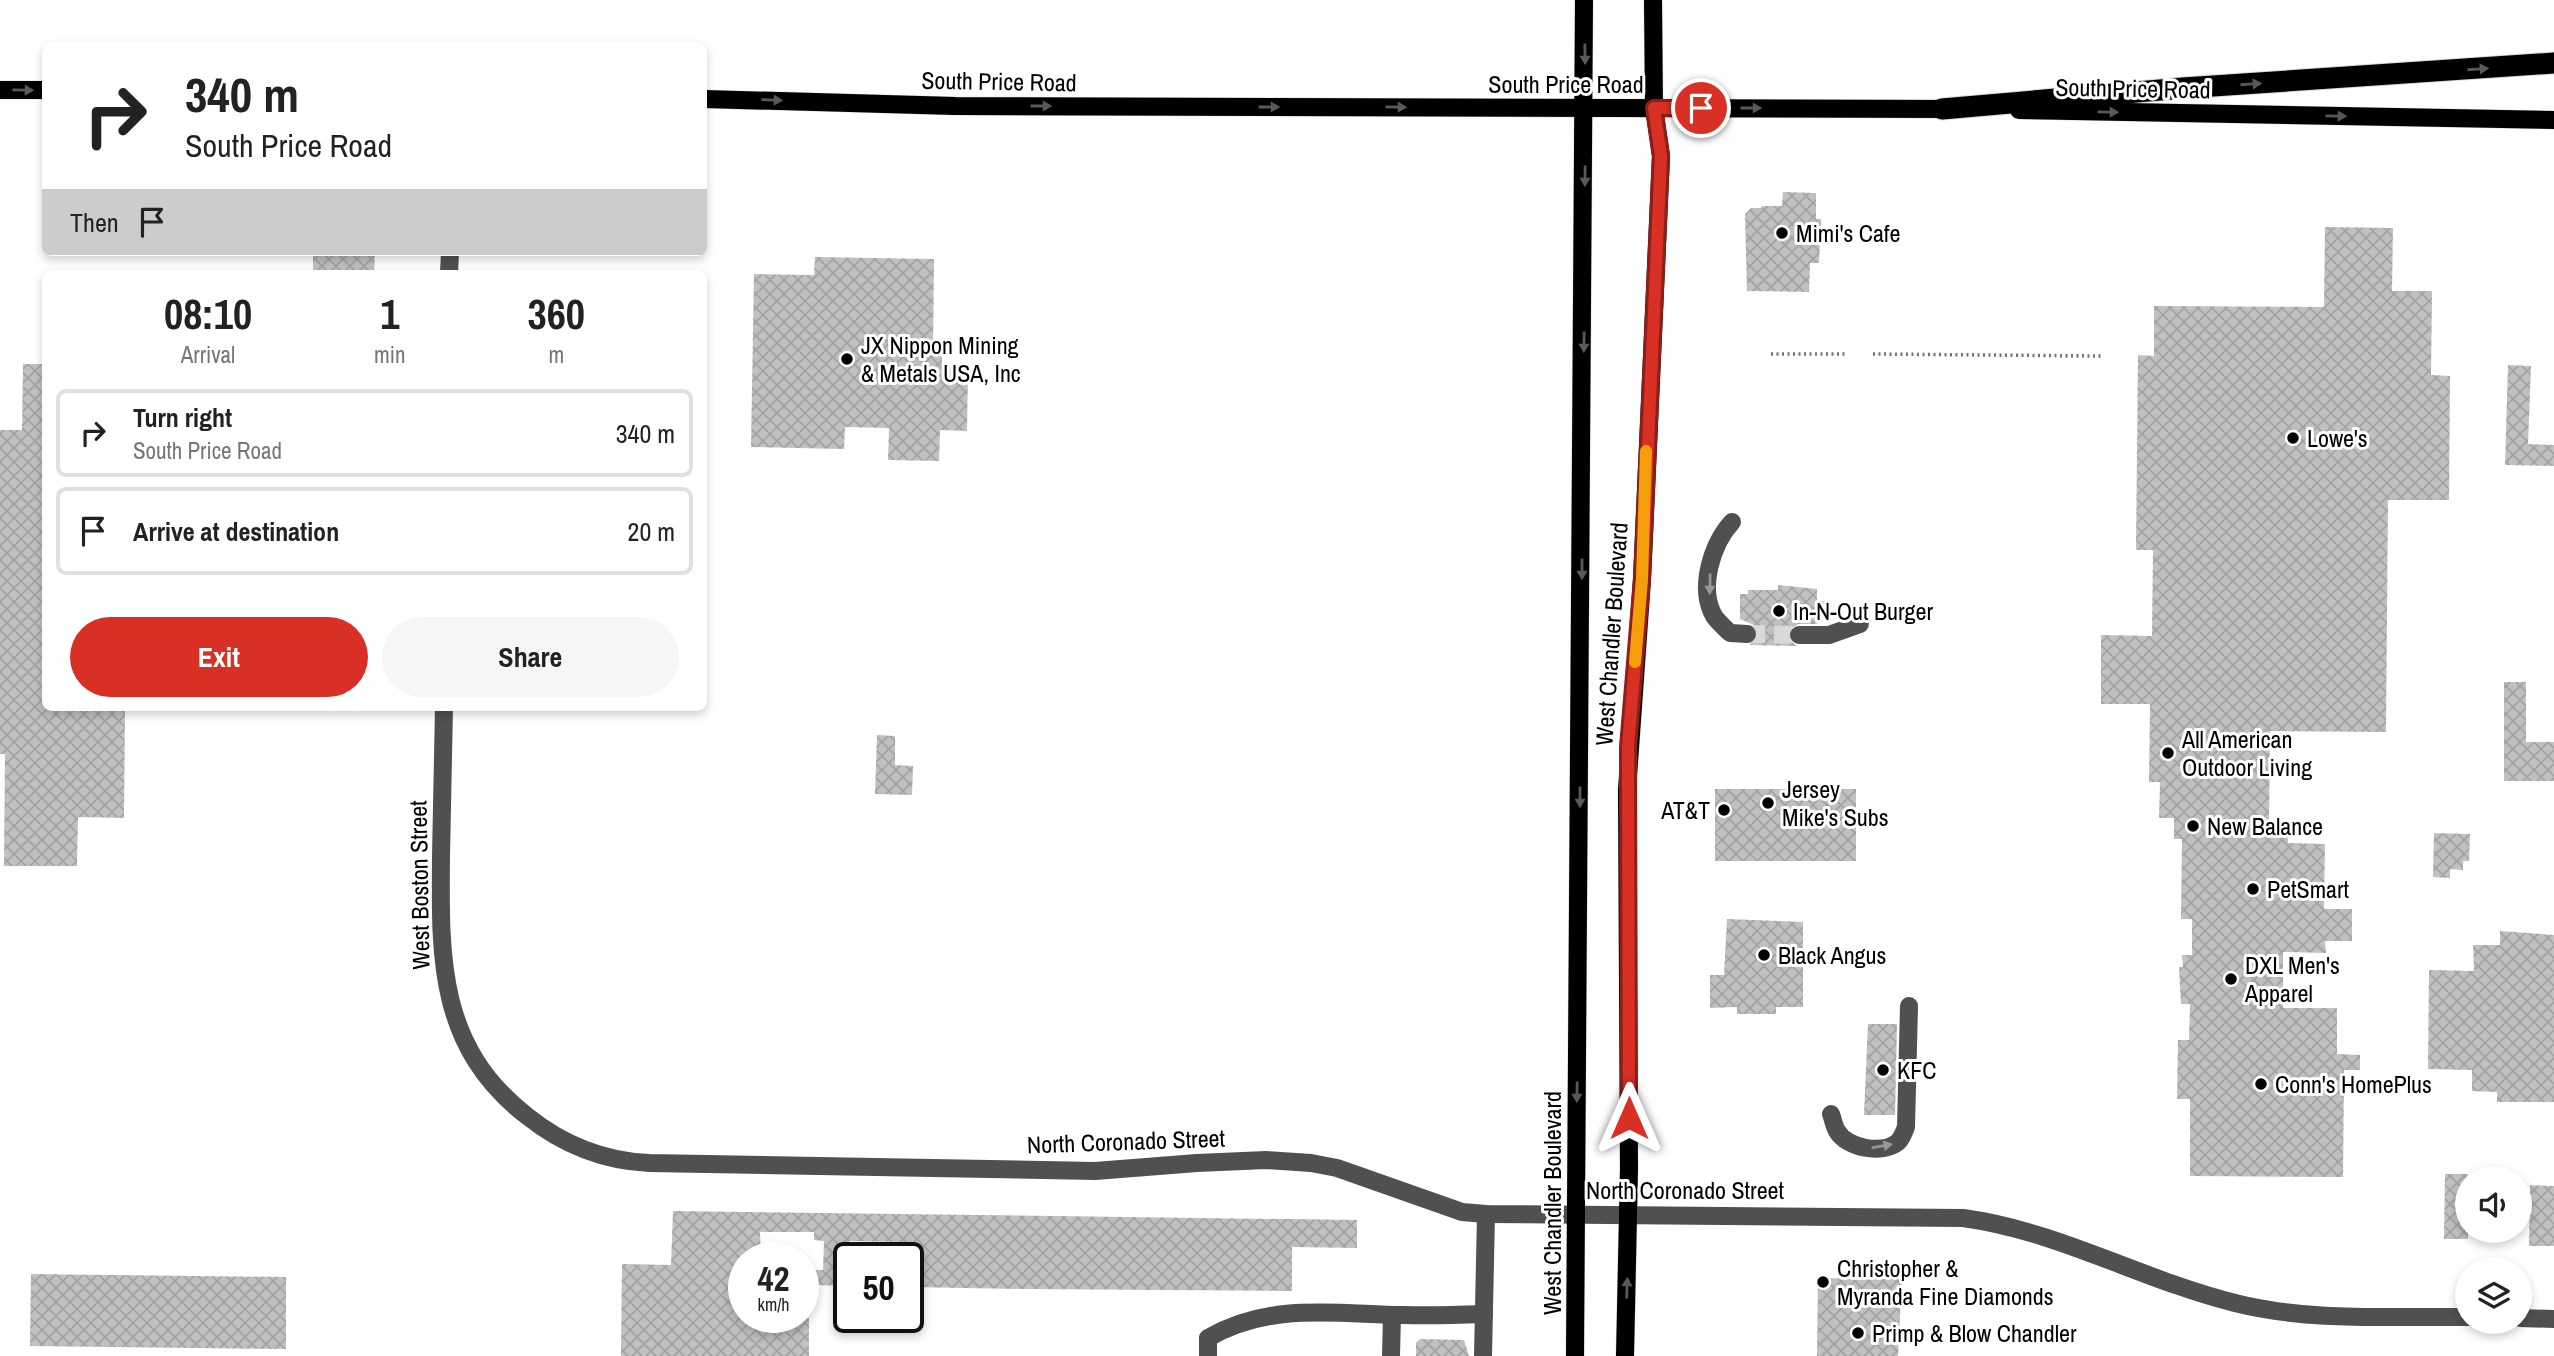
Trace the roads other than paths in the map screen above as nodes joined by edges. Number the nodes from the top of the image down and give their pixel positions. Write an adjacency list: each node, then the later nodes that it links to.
1 (1584, 0): 7 (main road, West Chandler Boulevard, one-way to 7)
2 (1653, 0): 8 (main road, West Chandler Boulevard)
3 (2554, 64): 9 (highway, one-way to 3)
4 (0, 90): 5 (main road, one-way to 5)
5 (42, 90)
6 (707, 99): 7 (main road, South Price Road, one-way to 7)
7 (1585, 108): 8 (main road, South Price Road); 21 (main road, West Chandler Boulevard, one-way to 21)
8 (1654, 108): 9 (main road, South Price Road, one-way to 9); 20 (main road, West Chandler Boulevard)
9 (1942, 109): 10 (main road, South Price Road, one-way to 10)
10 (2554, 120)
11 (1732, 522): 13 (street, one-way to 13)
12 (1860, 624): 14 (street)
13 (1746, 634)
14 (1799, 635)
15 (444, 711): 17 (street, West Boston Street)
16 (1909, 1006): 18 (street, one-way to 16)
17 (472, 1057): 19 (street, North Coronado Street)
18 (1831, 1114)
19 (1486, 1214): 21 (street, North Coronado Street); 23 (street)
20 (1629, 1214): 21 (street, North Coronado Street); 24 (street, North Coronado Street); 31 (main road, West Chandler Boulevard, one-way to 20)
21 (1576, 1215): 30 (main road, West Chandler Boulevard)
22 (1392, 1314): 23 (street); 27 (street); 28 (street)
23 (1484, 1314): 29 (street)
24 (2455, 1317)
25 (2532, 1318): 26 (street)
26 (2554, 1319)
27 (1208, 1356)
28 (1391, 1356)
29 (1483, 1356)
30 (1575, 1356)
31 (1625, 1356)

